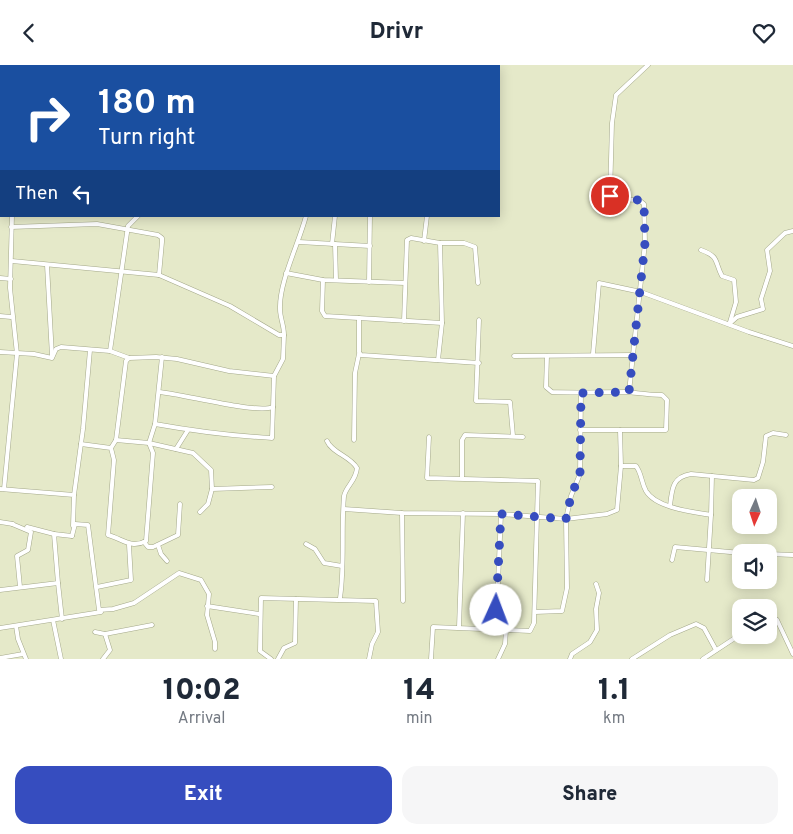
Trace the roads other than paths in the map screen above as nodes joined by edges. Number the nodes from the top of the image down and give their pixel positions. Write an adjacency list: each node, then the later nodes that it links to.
1 (648, 65): 29 (street)
2 (12, 217): 8 (street)
3 (137, 217): 9 (street)
4 (306, 217): 12 (street)
5 (335, 217): 14 (street)
6 (370, 217): 15 (street)
7 (427, 217): 11 (street)
8 (11, 227): 9 (street); 17 (street)
9 (127, 230): 19 (street); 21 (street)
10 (793, 231): 36 (street)
11 (424, 241): 13 (street); 27 (street)
12 (299, 242): 14 (street); 20 (street)
13 (440, 243): 28 (street); 35 (street)
14 (333, 244): 15 (street); 25 (street)
15 (370, 246): 26 (street)
16 (701, 250): 36 (street)
17 (12, 261): 18 (street); 23 (street)
18 (48, 265): 19 (street); 50 (street)
19 (122, 270): 21 (street); 40 (street)
20 (286, 273): 24 (street); 37 (street)
21 (160, 275): 37 (street)
22 (0, 277): 23 (street)
23 (11, 279): 31 (street)
24 (323, 280): 25 (street); 32 (street)
25 (336, 281): 26 (street)
26 (369, 282): 27 (street)
27 (405, 283): 34 (street)
28 (478, 283)
29 (641, 292): 36 (street); 44 (street); 45 (street)
30 (0, 316): 31 (street)
31 (11, 317): 42 (street)
32 (360, 319): 34 (street); 43 (street)
33 (479, 320): 52 (street)
34 (404, 321): 35 (street)
35 (442, 323): 51 (street)
36 (729, 324): 38 (street)
37 (284, 335): 53 (street)
38 (793, 346)
39 (90, 350): 40 (street); 50 (street); 70 (street)
40 (110, 351): 49 (street)
41 (0, 352): 42 (street)
42 (17, 354): 50 (street); 77 (street)
43 (360, 354): 51 (street); 68 (street)
44 (593, 354): 45 (street); 47 (street)
45 (634, 355): 55 (street)
46 (514, 356): 47 (street)
47 (547, 356): 56 (street)
48 (162, 357): 49 (street); 53 (street); 54 (street)
49 (129, 358): 66 (street)
50 (52, 359)
51 (438, 360): 52 (street)
52 (478, 363): 63 (street)
53 (274, 376): 57 (street)
54 (158, 392): 57 (street); 58 (street)
55 (629, 392): 56 (street); 61 (street)
56 (581, 393): 60 (street)
57 (273, 407): 59 (street)
58 (155, 425): 59 (street); 69 (street)
59 (188, 430): 72 (street)
60 (580, 430): 61 (street); 89 (street)
61 (620, 431): 73 (street)
62 (786, 435): 74 (street)
63 (513, 436): 65 (street); 75 (street)
64 (429, 437): 75 (street)
65 (523, 437)
66 (116, 440): 69 (street); 71 (street)
67 (327, 441): 82 (street)
68 (354, 441)
69 (149, 443): 72 (street); 94 (street)
70 (81, 444): 71 (street); 79 (street)
71 (111, 448): 96 (street)
72 (176, 449): 78 (street)
73 (621, 466): 81 (street); 89 (street)
74 (712, 475): 81 (street); 87 (street)
75 (462, 478): 88 (street)
76 (272, 487): 78 (street)
77 (2, 489): 79 (street)
78 (212, 489): 83 (street)
79 (74, 495): 93 (street)
80 (180, 504): 97 (street)
81 (670, 506): 87 (street)
82 (344, 509): 84 (street); 104 (street)
83 (200, 512)
84 (402, 513): 85 (street); 113 (street)
85 (463, 513): 86 (street); 123 (street)
86 (501, 514): 88 (street); 125 (street)
87 (711, 515): 98 (street)
88 (538, 517): 89 (street); 116 (street)
89 (566, 519): 116 (street)
90 (0, 522): 91 (street)
91 (12, 523): 92 (street); 108 (street)
92 (54, 534): 93 (street); 106 (street)
93 (72, 536): 109 (street)
94 (144, 542): 96 (street); 97 (street)
95 (306, 544): 104 (street)
96 (129, 545): 109 (street)
97 (158, 545): 103 (street)
98 (708, 551): 99 (street); 102 (street); 105 (street)
99 (732, 552)
100 (777, 554): 101 (street)
101 (793, 555)
102 (672, 560)
103 (167, 561)
104 (342, 566): 111 (street)
105 (707, 581)
106 (58, 583): 108 (street); 118 (street)
107 (596, 585): 144 (street)
108 (20, 587): 110 (street)
109 (97, 587): 114 (street)
110 (0, 590)
111 (340, 598): 112 (street); 141 (street)
112 (296, 599): 117 (street); 140 (street)
113 (403, 601)
114 (207, 606): 117 (street); 130 (street)
115 (108, 612): 118 (street)
116 (535, 612): 126 (street)
117 (260, 615): 139 (street)
118 (62, 619): 119 (street)
119 (53, 620): 121 (street); 137 (street)
120 (777, 620): 133 (street)
121 (16, 625): 124 (street); 132 (street)
122 (152, 625): 128 (street)
123 (459, 627): 125 (street); 142 (street)
124 (0, 628)
125 (496, 628): 126 (street)
126 (506, 630): 143 (street)
127 (95, 632): 128 (street)
128 (105, 634): 138 (street)
129 (732, 640): 131 (street)
130 (215, 649)
131 (716, 650): 135 (street); 145 (street)
132 (23, 654): 134 (street); 136 (street)
133 (793, 654)
134 (0, 658)
135 (706, 658)
136 (26, 659)
137 (61, 659)
138 (103, 659)
139 (271, 659)
140 (278, 659)
141 (369, 659)
142 (431, 659)
143 (498, 659)
144 (570, 659)
145 (632, 659)

